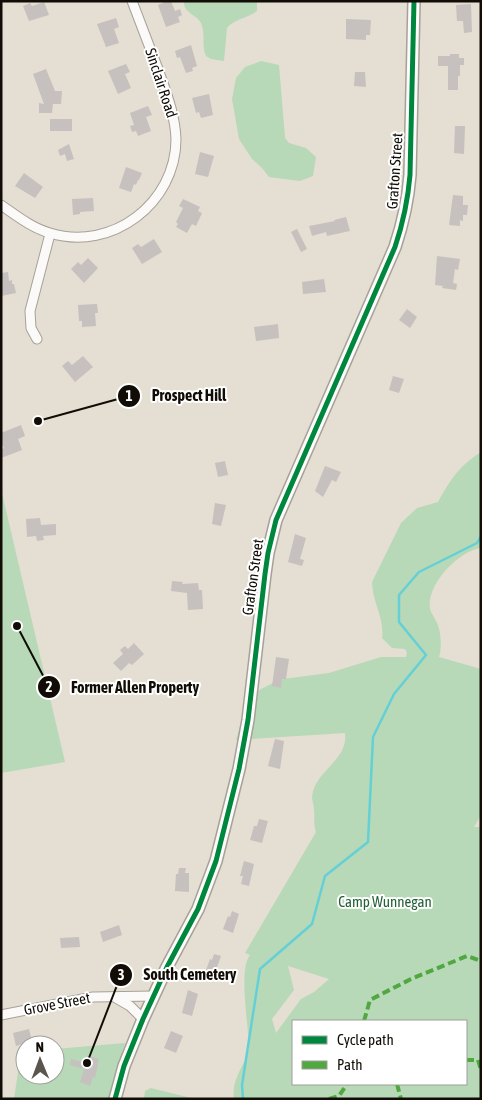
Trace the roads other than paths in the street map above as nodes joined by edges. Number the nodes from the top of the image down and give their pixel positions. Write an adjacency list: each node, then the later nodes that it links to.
1 (132, 1): 4 (street, Sinclair Road)
2 (414, 1): 6 (street, Grafton Street)
3 (1, 205): 4 (street, Sinclair Road)
4 (50, 234): 5 (street)
5 (37, 339)
6 (154, 996): 7 (street, Grove Street); 9 (street, Grafton Street)
7 (114, 997): 8 (street, Grove Street); 9 (street)
8 (1, 1015)
9 (143, 1019): 10 (street, Grafton Street)
10 (115, 1099)

